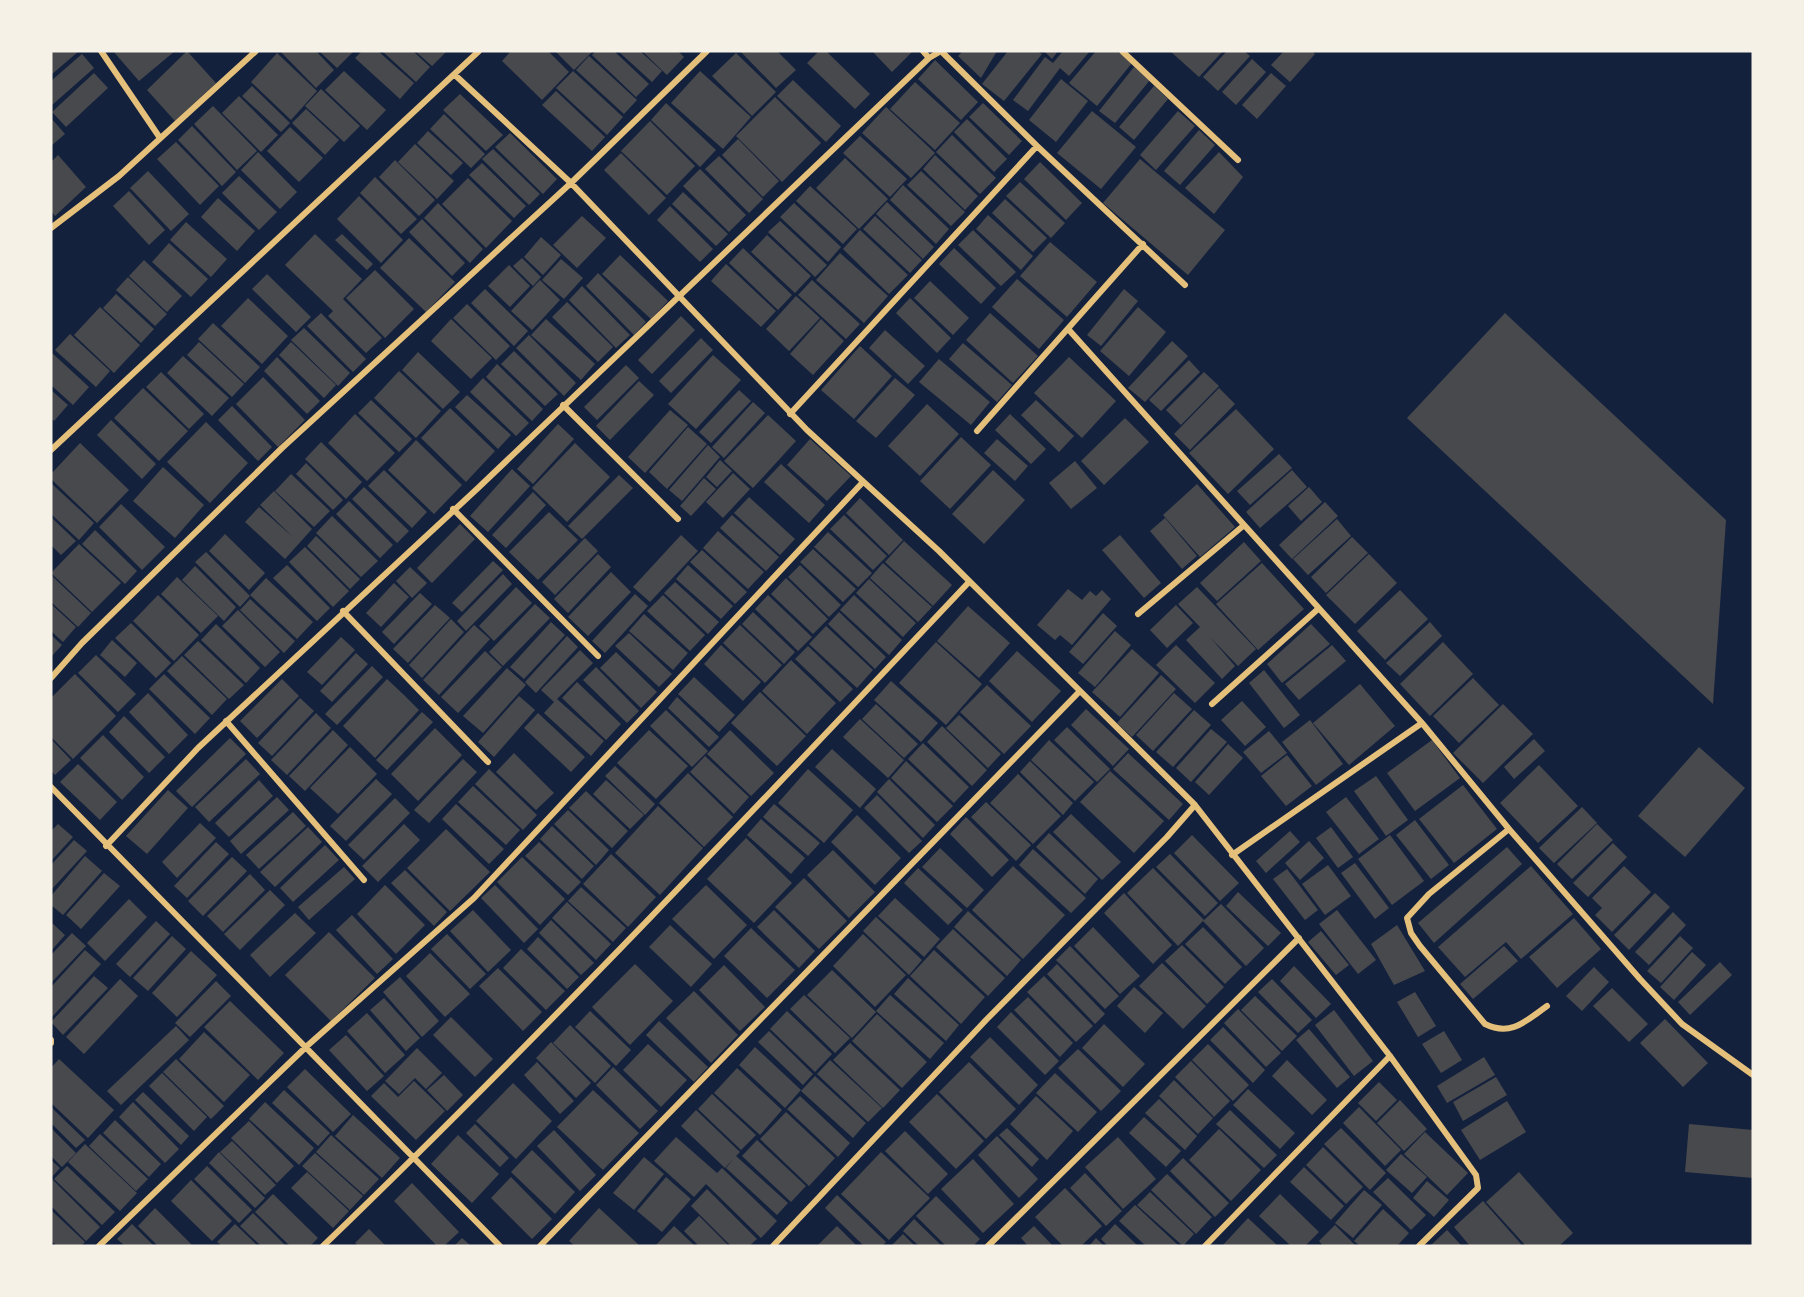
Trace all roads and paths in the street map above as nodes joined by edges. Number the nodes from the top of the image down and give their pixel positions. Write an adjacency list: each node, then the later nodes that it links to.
1 (101, 51): 10 (street)
2 (256, 51): 10 (street)
3 (479, 51): 9 (street)
4 (707, 51): 13 (street)
5 (923, 51): 8 (street)
6 (941, 51): 8 (street); 11 (street)
7 (1122, 51): 12 (street)
8 (929, 58): 17 (street)
9 (455, 75): 13 (street); 22 (street)
10 (160, 138): 14 (street)
11 (1037, 146): 15 (street); 20 (street)
12 (1238, 160)
13 (571, 183): 17 (street); 32 (street)
14 (52, 225)
15 (1143, 244): 16 (street); 18 (street)
16 (1185, 285)
17 (678, 298): 19 (street); 20 (street)
18 (1069, 330): 21 (street); 26 (street)
19 (563, 405): 24 (street); 25 (street)
20 (790, 414): 23 (street)
21 (977, 431)
22 (51, 450)
23 (863, 482): 27 (street); 46 (street)
24 (453, 509): 29 (street); 31 (street)
25 (678, 519)
26 (1244, 526): 28 (street); 30 (street)
27 (969, 582): 33 (street); 49 (street)
28 (1318, 609): 34 (street); 36 (street)
29 (343, 611): 35 (street); 37 (street)
30 (1138, 614)
31 (598, 656)
32 (51, 678)
33 (1079, 692): 39 (street); 53 (street)
34 (1212, 704)
35 (226, 721): 41 (street); 43 (street)
36 (1422, 723): 40 (street); 42 (street)
37 (488, 762)
38 (51, 787): 41 (street)
39 (1195, 805): 42 (street); 54 (street)
40 (1509, 829): 45 (street); 48 (street)
41 (105, 846): 46 (street)
42 (1232, 855): 44 (street)
43 (364, 880)
44 (1299, 938): 47 (street); 55 (street)
45 (1547, 1006)
46 (307, 1046): 49 (street); 50 (street)
47 (1390, 1056): 56 (street); 57 (street)
48 (1753, 1075)
49 (414, 1158): 51 (street); 52 (street)
50 (99, 1246)
51 (323, 1246)
52 (500, 1246)
53 (540, 1246)
54 (773, 1246)
55 (988, 1246)
56 (1205, 1246)
57 (1419, 1246)

